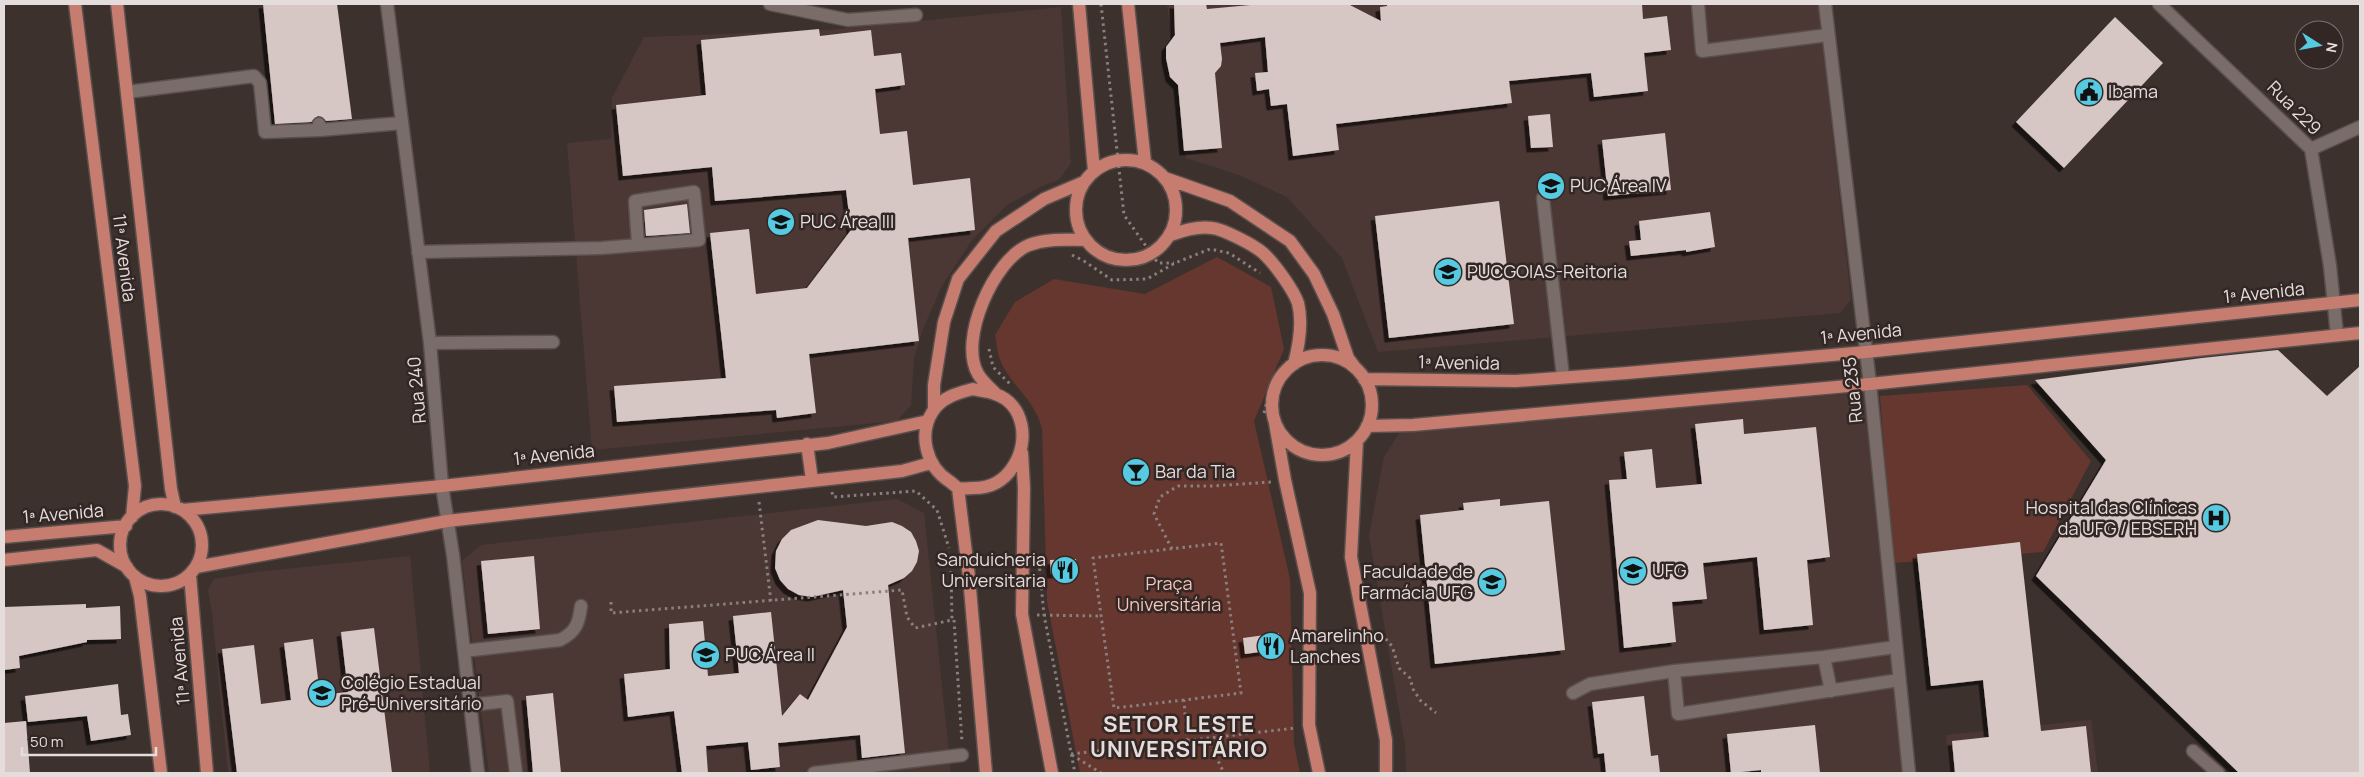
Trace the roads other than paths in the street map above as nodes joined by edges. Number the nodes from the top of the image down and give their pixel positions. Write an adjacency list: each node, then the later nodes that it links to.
1 (75, 4): 48 (main road, 11ª Avenida)
2 (117, 4): 12 (main road, 11ª Avenida)
3 (387, 4): 13 (street, Rua 240)
4 (770, 4): 10 (street)
5 (1079, 4): 17 (main road)
6 (1128, 4): 16 (main road)
7 (1698, 4): 11 (street)
8 (1825, 4): 11 (street, Rua 235)
9 (2159, 4): 15 (street, Rua 229)
10 (916, 15)
11 (1828, 35): 31 (street, Rua 235)
12 (127, 92): 13 (street); 47 (main road, 11ª Avenida)
13 (402, 123): 24 (street, Rua 240)
14 (2360, 127): 15 (street)
15 (2311, 148): 26 (street, Rua 229)
16 (1145, 162): 17 (main road); 18 (main road)
17 (1094, 171): 19 (main road)
18 (1165, 178): 21 (main road); 34 (main road)
19 (1084, 182): 22 (main road); 37 (main road)
20 (1543, 198): 33 (street)
21 (1171, 235): 22 (main road); 32 (main road)
22 (1086, 240): 36 (main road)
23 (638, 244): 23 (street); 24 (street)
24 (418, 252): 30 (street, Rua 240)
25 (2360, 300): 26 (main road, 1ª Avenida)
26 (2333, 303): 28 (street, Rua 229); 31 (main road, 1ª Avenida)
27 (2360, 333): 28 (main road)
28 (2337, 336): 35 (main road)
29 (553, 342): 30 (street)
30 (430, 343): 45 (street, Rua 240)
31 (1866, 352): 33 (main road, 1ª Avenida); 35 (street, Rua 235)
32 (1289, 363): 34 (main road); 38 (main road)
33 (1563, 377): 34 (main road, 1ª Avenida)
34 (1364, 379): 39 (main road)
35 (1870, 384): 39 (main road); 55 (street, Rua 235)
36 (996, 394): 37 (main road); 42 (main road)
37 (931, 416): 41 (main road, 1ª Avenida); 43 (main road)
38 (1275, 424): 40 (main road); 72 (main road)
39 (1367, 426): 40 (main road)
40 (1357, 441): 73 (main road)
41 (807, 444): 44 (main road); 45 (main road, 1ª Avenida)
42 (1022, 454): 46 (main road); 71 (main road)
43 (931, 463): 44 (main road); 46 (main road)
44 (812, 480): 49 (main road)
45 (442, 486): 47 (main road, 1ª Avenida); 49 (street, Rua 240)
46 (958, 488): 70 (main road)
47 (179, 508): 48 (main road); 52 (main road)
48 (129, 521): 50 (main road, 1ª Avenida); 53 (main road)
49 (446, 521): 52 (main road); 56 (street, Rua 240)
50 (4, 537)
51 (4, 560): 53 (main road)
52 (193, 571): 53 (main road); 66 (main road, 11ª Avenida)
53 (131, 572): 65 (main road, 11ª Avenida)
54 (581, 606): 56 (street)
55 (1895, 648): 57 (street); 59 (street, Rua 235)
56 (464, 651): 62 (street, Rua 240)
57 (1824, 658): 58 (street); 60 (street)
58 (1674, 671): 60 (street); 61 (street)
59 (1899, 680): 60 (street); 74 (street, Rua 235)
60 (1831, 691)
61 (1573, 693)
62 (470, 705): 67 (street, Rua 240); 68 (street)
63 (2193, 751): 75 (street)
64 (962, 755): 69 (street)
65 (161, 773)
66 (207, 773)
67 (478, 773)
68 (516, 773)
69 (814, 773)
70 (986, 773)
71 (1052, 773)
72 (1319, 773)
73 (1386, 773)
74 (1909, 773)
75 (2218, 773)

